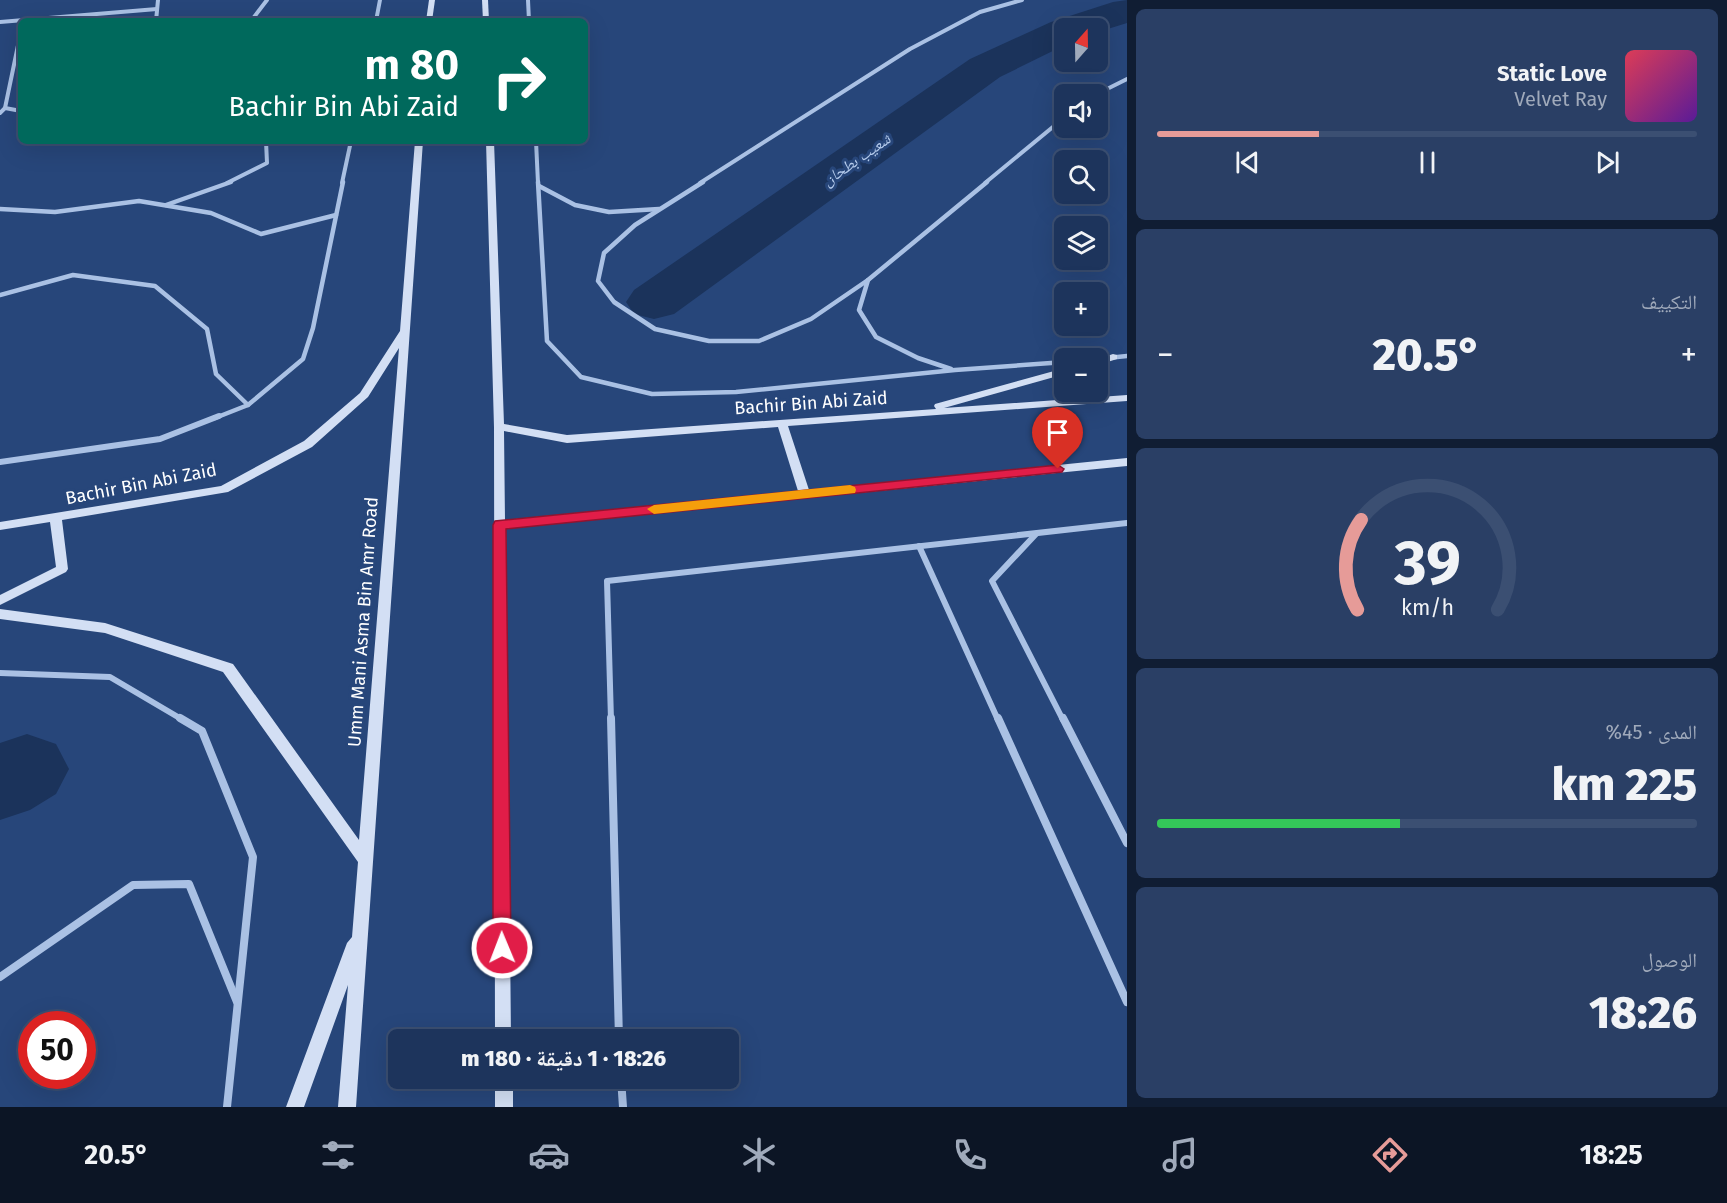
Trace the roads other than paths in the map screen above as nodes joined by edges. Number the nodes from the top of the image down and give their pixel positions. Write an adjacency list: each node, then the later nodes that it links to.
1 (158, 0): 8 (street)
2 (267, 0): 11 (street)
3 (380, 0): 12 (street)
4 (432, 0): 13 (main road)
5 (485, 0): 14 (main road)
6 (528, 0): 15 (street)
7 (1022, 0): 33 (street)
8 (157, 9): 9 (street); 10 (street)
9 (56, 18)
10 (156, 18)
11 (252, 18)
12 (377, 18)
13 (429, 18)
14 (486, 18)
15 (529, 18)
16 (18, 21): 17 (street)
17 (0, 22)
18 (18, 45): 21 (street)
19 (1127, 79): 20 (street)
20 (1108, 88)
21 (5, 108): 22 (street); 23 (street)
22 (18, 110)
23 (0, 113)
24 (1054, 126): 35 (street)
25 (266, 144): 31 (street)
26 (350, 144): 34 (street)
27 (419, 144): 37 (main road, Umm Mani Asma Bin Amr Road)
28 (490, 144): 48 (main road)
29 (536, 144): 30 (street)
30 (539, 186): 33 (street); 42 (street)
31 (164, 205): 32 (street); 34 (street)
32 (0, 209)
33 (659, 209): 35 (street)
34 (336, 215): 45 (street)
35 (868, 280): 42 (street)
36 (0, 295): 45 (street)
37 (405, 331): 52 (main road, Bachir Bin Abi Zaid); 62 (main road, Umm Mani Asma Bin Amr Road)
38 (1127, 356): 39 (street)
39 (1113, 357): 40 (main road)
40 (1108, 358)
41 (1054, 363): 42 (street)
42 (955, 370)
43 (1054, 374): 46 (main road)
44 (1127, 398): 46 (main road, Bachir Bin Abi Zaid)
45 (248, 405): 49 (street)
46 (914, 414): 47 (main road, Bachir Bin Abi Zaid)
47 (782, 423): 48 (main road, Bachir Bin Abi Zaid); 51 (main road)
48 (499, 427): 54 (main road)
49 (0, 462)
50 (1127, 462): 51 (main road)
51 (805, 494): 54 (main road)
52 (56, 519): 55 (main road, Bachir Bin Abi Zaid); 58 (main road)
53 (1127, 523): 56 (street)
54 (499, 525): 67 (main road)
55 (0, 526)
56 (1036, 534): 57 (street); 61 (street)
57 (919, 546): 65 (street); 68 (street)
58 (0, 600)
59 (0, 614): 62 (main road)
60 (0, 673): 66 (street)
61 (1127, 843)
62 (366, 861): 63 (main road, Umm Mani Asma Bin Amr Road)
63 (361, 928): 72 (main road); 73 (main road, Umm Mani Asma Bin Amr Road)
64 (0, 977): 66 (street)
65 (1127, 1002)
66 (238, 1004): 71 (street)
67 (503, 1029)
68 (620, 1029)
69 (504, 1089): 74 (main road)
70 (622, 1089): 75 (street)
71 (227, 1107)
72 (295, 1107)
73 (347, 1107)
74 (504, 1107)
75 (623, 1107)

